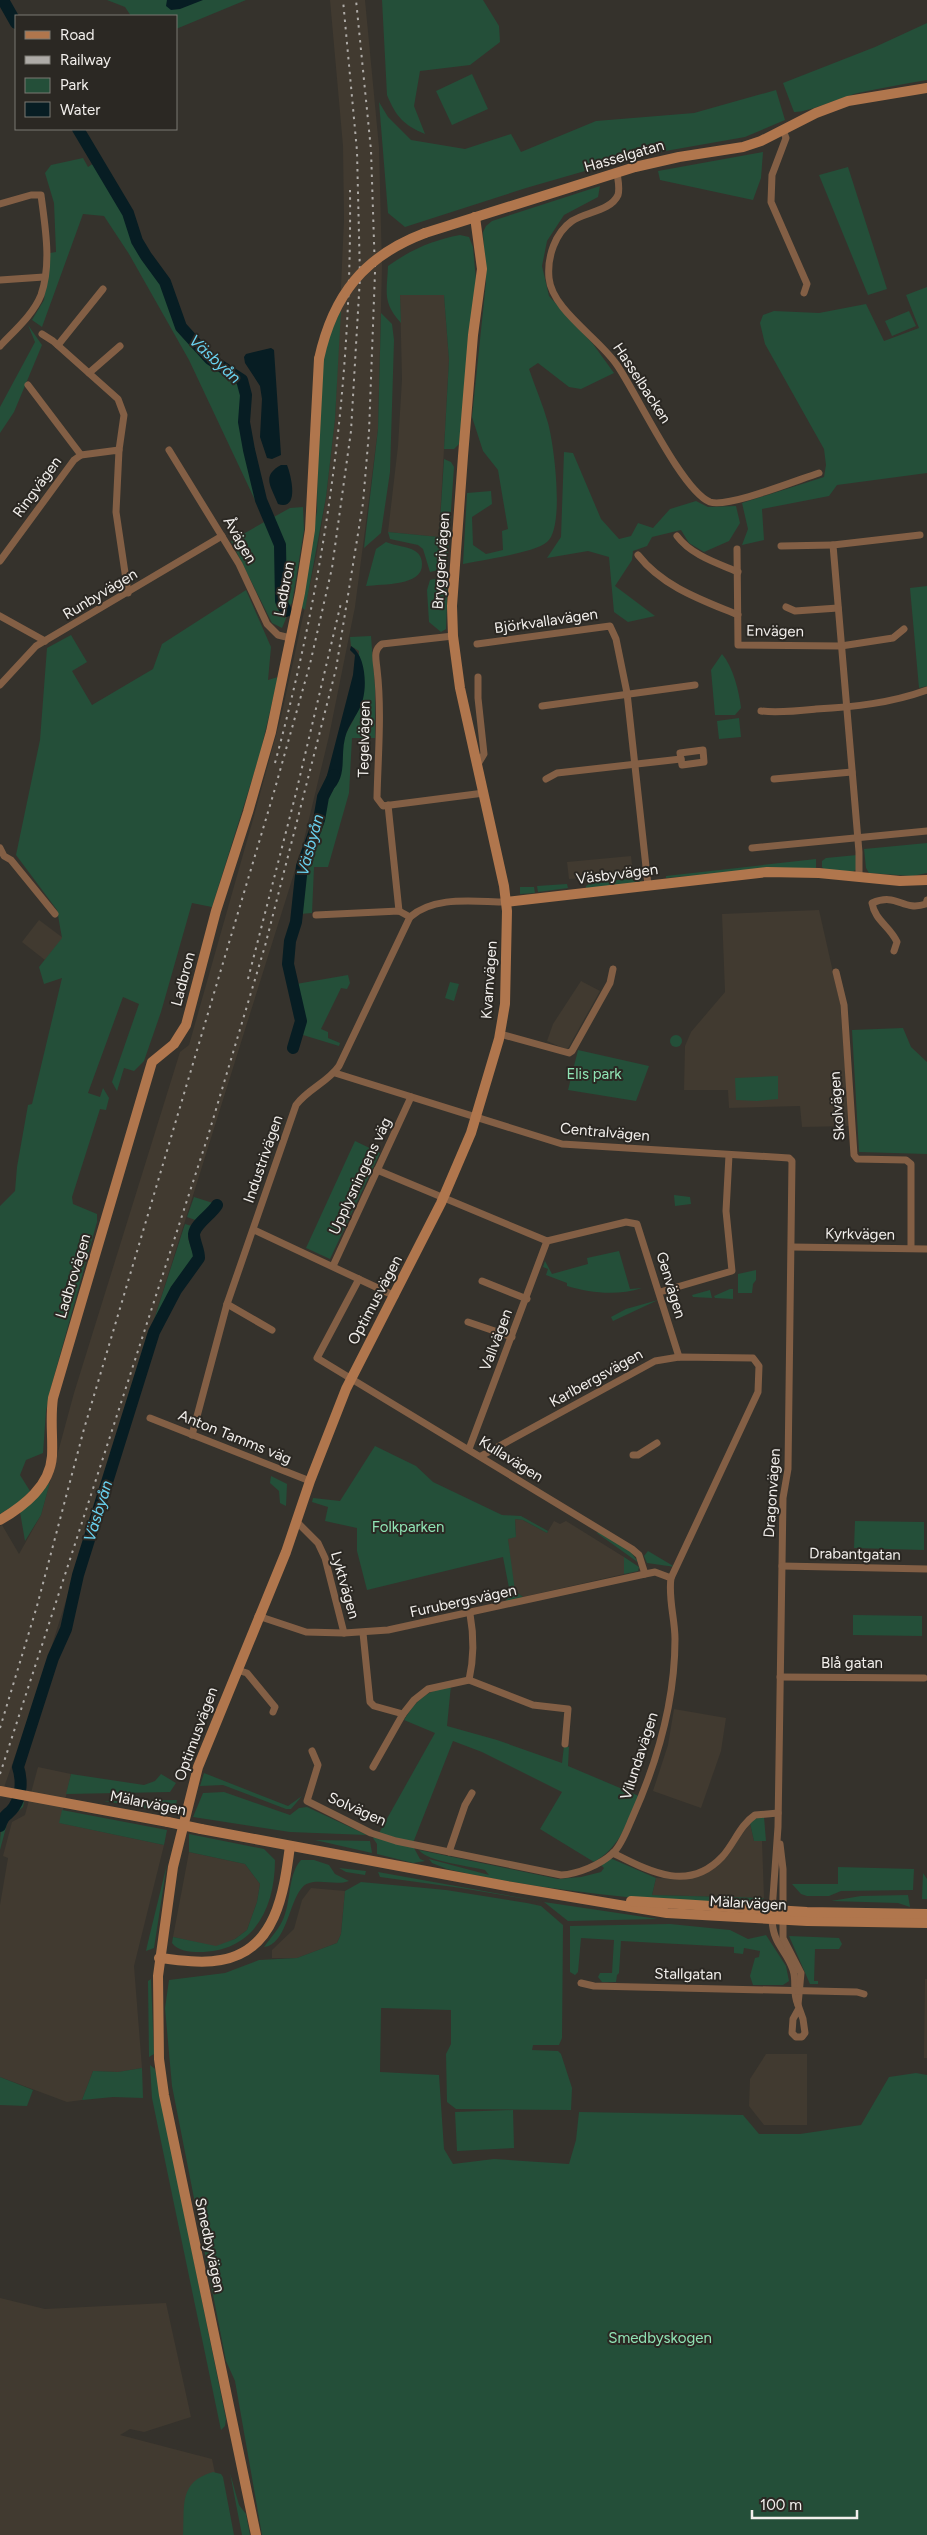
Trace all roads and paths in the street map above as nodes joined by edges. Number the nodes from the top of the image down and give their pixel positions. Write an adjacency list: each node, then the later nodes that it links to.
1 (927, 88): 2 (street, Hasselgatan)
2 (783, 130): 3 (street, Hasselgatan); 9 (street)
3 (617, 173): 5 (street, Hasselgatan); 19 (street, Hasselbacken)
4 (0, 204): 6 (street)
5 (475, 217): 35 (street, Bryggerivägen); 36 (street, Ladbron, bridge)
6 (44, 277): 7 (street); 12 (street)
7 (0, 280)
8 (102, 289): 11 (street)
9 (804, 293)
10 (42, 334): 11 (street)
11 (58, 345): 14 (street)
12 (0, 346)
13 (120, 346): 14 (street)
14 (90, 373): 16 (street)
15 (28, 385): 18 (street, Ringvägen)
16 (119, 450): 18 (street, Ringvägen); 29 (street)
17 (169, 450): 21 (street, Åvägen)
18 (81, 455): 27 (street, Ringvägen)
19 (819, 473)
20 (920, 535): 23 (street)
21 (222, 536): 29 (street, Runbyvägen); 36 (street, Åvägen)
22 (677, 536): 28 (street)
23 (833, 545): 24 (street); 31 (street)
24 (780, 546)
25 (737, 549): 28 (street, Envägen)
26 (638, 555): 32 (street, Envägen)
27 (0, 561)
28 (738, 572): 32 (street, Envägen)
29 (128, 593): 37 (street, Runbyvägen)
30 (786, 607): 31 (street)
31 (838, 608): 39 (street)
32 (738, 615): 39 (street, Envägen)
33 (0, 616): 37 (street)
34 (904, 629): 39 (street)
35 (453, 636): 49 (street, Bryggerivägen); 55 (street, Tegelvägen)
36 (290, 638): 74 (street, Ladbron)
37 (45, 641): 41 (street, Runbyvägen)
38 (477, 644): 44 (street, Björkvallavägen)
39 (841, 646): 46 (street)
40 (478, 677): 49 (street)
41 (0, 685)
42 (695, 685): 44 (street)
43 (927, 690): 46 (street)
44 (627, 693): 45 (street); 50 (street, Björkvallavägen)
45 (542, 706)
46 (846, 707): 47 (street); 51 (street)
47 (761, 711)
48 (681, 759): 50 (street)
49 (478, 764): 54 (street, Bryggerivägen)
50 (634, 765): 52 (street); 63 (street, Björkvallavägen)
51 (852, 772): 53 (street); 57 (street)
52 (546, 779)
53 (774, 779)
54 (484, 793): 55 (street); 65 (street, Bryggerivägen)
55 (388, 805): 66 (street)
56 (927, 831): 57 (street)
57 (858, 838): 59 (street); 61 (street)
58 (0, 848): 60 (street)
59 (752, 848)
60 (2, 858): 67 (street)
61 (859, 877): 62 (street, Väsbyvägen); 63 (street, Väsbyvägen)
62 (927, 880)
63 (648, 885): 65 (street, Väsbyvägen)
64 (927, 900): 70 (street)
65 (506, 902): 69 (street, Väsbyvägen); 73 (street, Kvarnvägen)
66 (400, 911): 68 (street); 69 (street)
67 (55, 914)
68 (316, 915)
69 (410, 917): 75 (street, Industrivägen)
70 (894, 951)
71 (613, 969): 73 (street)
72 (836, 972): 85 (street, Skolvägen)
73 (500, 1034): 77 (street, Kvarnvägen)
74 (181, 1035): 108 (street, Ladbrovägen)
75 (334, 1072): 76 (street, Centralvägen); 82 (street, Industrivägen)
76 (412, 1097): 77 (street, Centralvägen); 80 (street, Upplysningens väg)
77 (475, 1117): 78 (street, Centralvägen); 81 (street, Optimusvägen)
78 (729, 1154): 79 (street, Centralvägen); 90 (street)
79 (792, 1161): 84 (street, Dragonvägen)
80 (377, 1170): 81 (street); 87 (street, Upplysningens väg)
81 (443, 1198): 83 (street); 91 (street, Optimusvägen)
82 (254, 1230): 87 (street); 93 (street, Industrivägen)
83 (547, 1241): 90 (street, Genvägen); 92 (street, Vallvägen)
84 (792, 1247): 85 (street, Kyrkvägen); 111 (street, Dragonvägen)
85 (910, 1248): 86 (street, Kyrkvägen)
86 (927, 1249)
87 (333, 1266): 88 (street)
88 (359, 1279): 91 (street); 99 (street, Kullavägen)
89 (482, 1281): 92 (street)
90 (660, 1292): 97 (street, Genvägen)
91 (395, 1296): 99 (street, Optimusvägen)
92 (527, 1299): 96 (street, Vallvägen)
93 (227, 1304): 95 (street); 101 (street, Industrivägen)
94 (468, 1322): 96 (street)
95 (272, 1330)
96 (512, 1337): 103 (street, Vallvägen)
97 (679, 1357): 98 (street, Karlbergsvägen); 105 (street, Karlbergsvägen)
98 (759, 1366): 114 (street, Vilundavägen)
99 (351, 1378): 103 (street, Kullavägen); 106 (street, Optimusvägen)
100 (150, 1418): 101 (street, Anton Tamms väg)
101 (192, 1435): 106 (street, Anton Tamms väg)
102 (657, 1443): 104 (street)
103 (469, 1449): 105 (street, Kullavägen)
104 (633, 1454)
105 (481, 1456): 113 (street, Kullavägen)
106 (310, 1480): 107 (street, Optimusvägen)
107 (304, 1498): 109 (street, Optimusvägen); 110 (street, Optimusvägen)
108 (0, 1520)
109 (297, 1522): 110 (street, Optimusvägen); 117 (street, Lyktvägen)
110 (282, 1558): 116 (street, Optimusvägen)
111 (782, 1566): 112 (street, Drabantgatan); 120 (street, Dragonvägen)
112 (927, 1568)
113 (645, 1574): 114 (street, Furubergsvägen); 115 (street, Furubergsvägen)
114 (671, 1578): 133 (street, Vilundavägen)
115 (470, 1614): 118 (street, Furubergsvägen); 122 (street)
116 (258, 1616): 117 (street, Furubergsvägen); 119 (street, Optimusvägen)
117 (344, 1633): 118 (street, Furubergsvägen)
118 (363, 1633): 124 (street)
119 (237, 1670): 123 (street); 137 (street, Optimusvägen)
120 (780, 1677): 121 (street, Blå gatan); 130 (street, Dragonvägen)
121 (924, 1678)
122 (469, 1680): 124 (street); 125 (street)
123 (273, 1712)
124 (403, 1714): 127 (street)
125 (565, 1744)
126 (312, 1751): 132 (street, Solvägen)
127 (374, 1767)
128 (0, 1791): 131 (street, Mälarvägen, bridge)
129 (472, 1793): 132 (street)
130 (778, 1813): 133 (street); 135 (street, Dragonvägen)
131 (290, 1846): 135 (street, Mälarvägen); 137 (street)
132 (449, 1852): 133 (street, Solvägen)
133 (613, 1853)
134 (927, 1914): 135 (street, Mälarvägen)
135 (777, 1915): 136 (street, Mälarvägen); 139 (street)
136 (927, 1924)
137 (159, 1958): 142 (street, Smedbyvägen)
138 (581, 1983): 139 (street, Stallgatan)
139 (798, 1990): 140 (street, Stallgatan); 141 (street)
140 (864, 1994)
141 (798, 2008)
142 (256, 2535)

